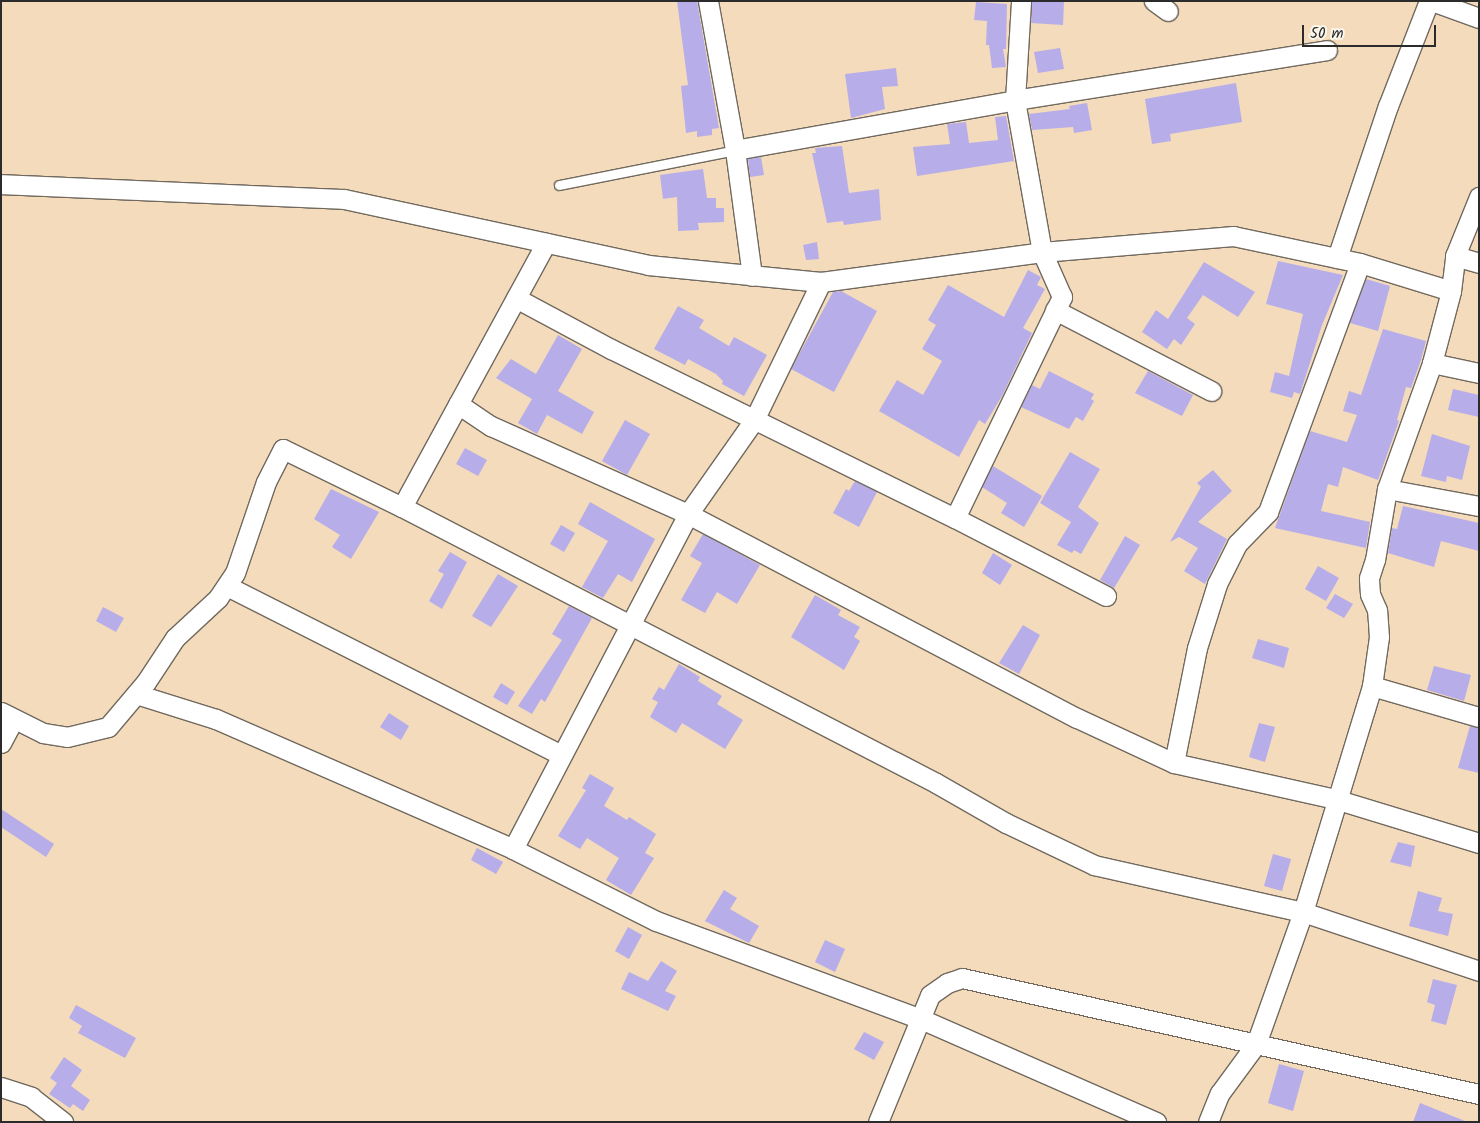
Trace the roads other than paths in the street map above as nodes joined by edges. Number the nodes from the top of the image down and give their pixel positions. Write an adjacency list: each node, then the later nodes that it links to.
1 (708, 1): 7 (street)
2 (1021, 1): 6 (street)
3 (1431, 1): 4 (street); 14 (street)
4 (1479, 18)
5 (1328, 50): 6 (street)
6 (1015, 100): 7 (street); 12 (street)
7 (735, 150): 9 (lane); 17 (street)
8 (1, 184): 11 (street)
9 (559, 185)
10 (1479, 197): 13 (street)
11 (546, 243): 17 (street); 20 (street)
12 (1042, 252): 14 (street); 18 (street); 21 (street)
13 (1455, 256): 16 (street); 19 (street)
14 (1337, 258): 15 (street)
15 (1360, 263): 19 (street); 41 (street)
16 (1479, 263)
17 (752, 276): 18 (street)
18 (821, 282): 26 (street)
19 (1451, 291): 22 (street)
20 (516, 298): 25 (street); 26 (street)
21 (1056, 310): 24 (street); 31 (street)
22 (1432, 363): 23 (street); 27 (street)
23 (1479, 373)
24 (1211, 391)
25 (458, 404): 29 (street); 30 (street)
26 (754, 420): 30 (street); 31 (street)
27 (1387, 489): 28 (street); 35 (street)
28 (1479, 506)
29 (402, 507): 32 (street); 34 (street)
30 (688, 514): 34 (street); 41 (street)
31 (955, 518): 33 (street)
32 (227, 586): 36 (street); 40 (street)
33 (1106, 596)
34 (630, 624): 40 (street); 45 (street)
35 (1372, 686): 38 (street); 42 (street)
36 (136, 694): 37 (street); 44 (street)
37 (7, 715): 39 (street)
38 (1479, 717)
39 (1, 743)
40 (562, 755): 44 (street)
41 (1174, 763): 42 (street)
42 (1335, 799): 43 (street); 45 (street)
43 (1479, 843)
44 (513, 849): 47 (street)
45 (1303, 912): 46 (street); 48 (street)
46 (1479, 972)
47 (920, 1019): 48 (street); 52 (street); 53 (street)
48 (1256, 1044): 50 (street); 54 (street)
49 (1, 1087): 51 (street)
50 (1479, 1094)
51 (63, 1122)
52 (878, 1122)
53 (1156, 1122)
54 (1208, 1122)

